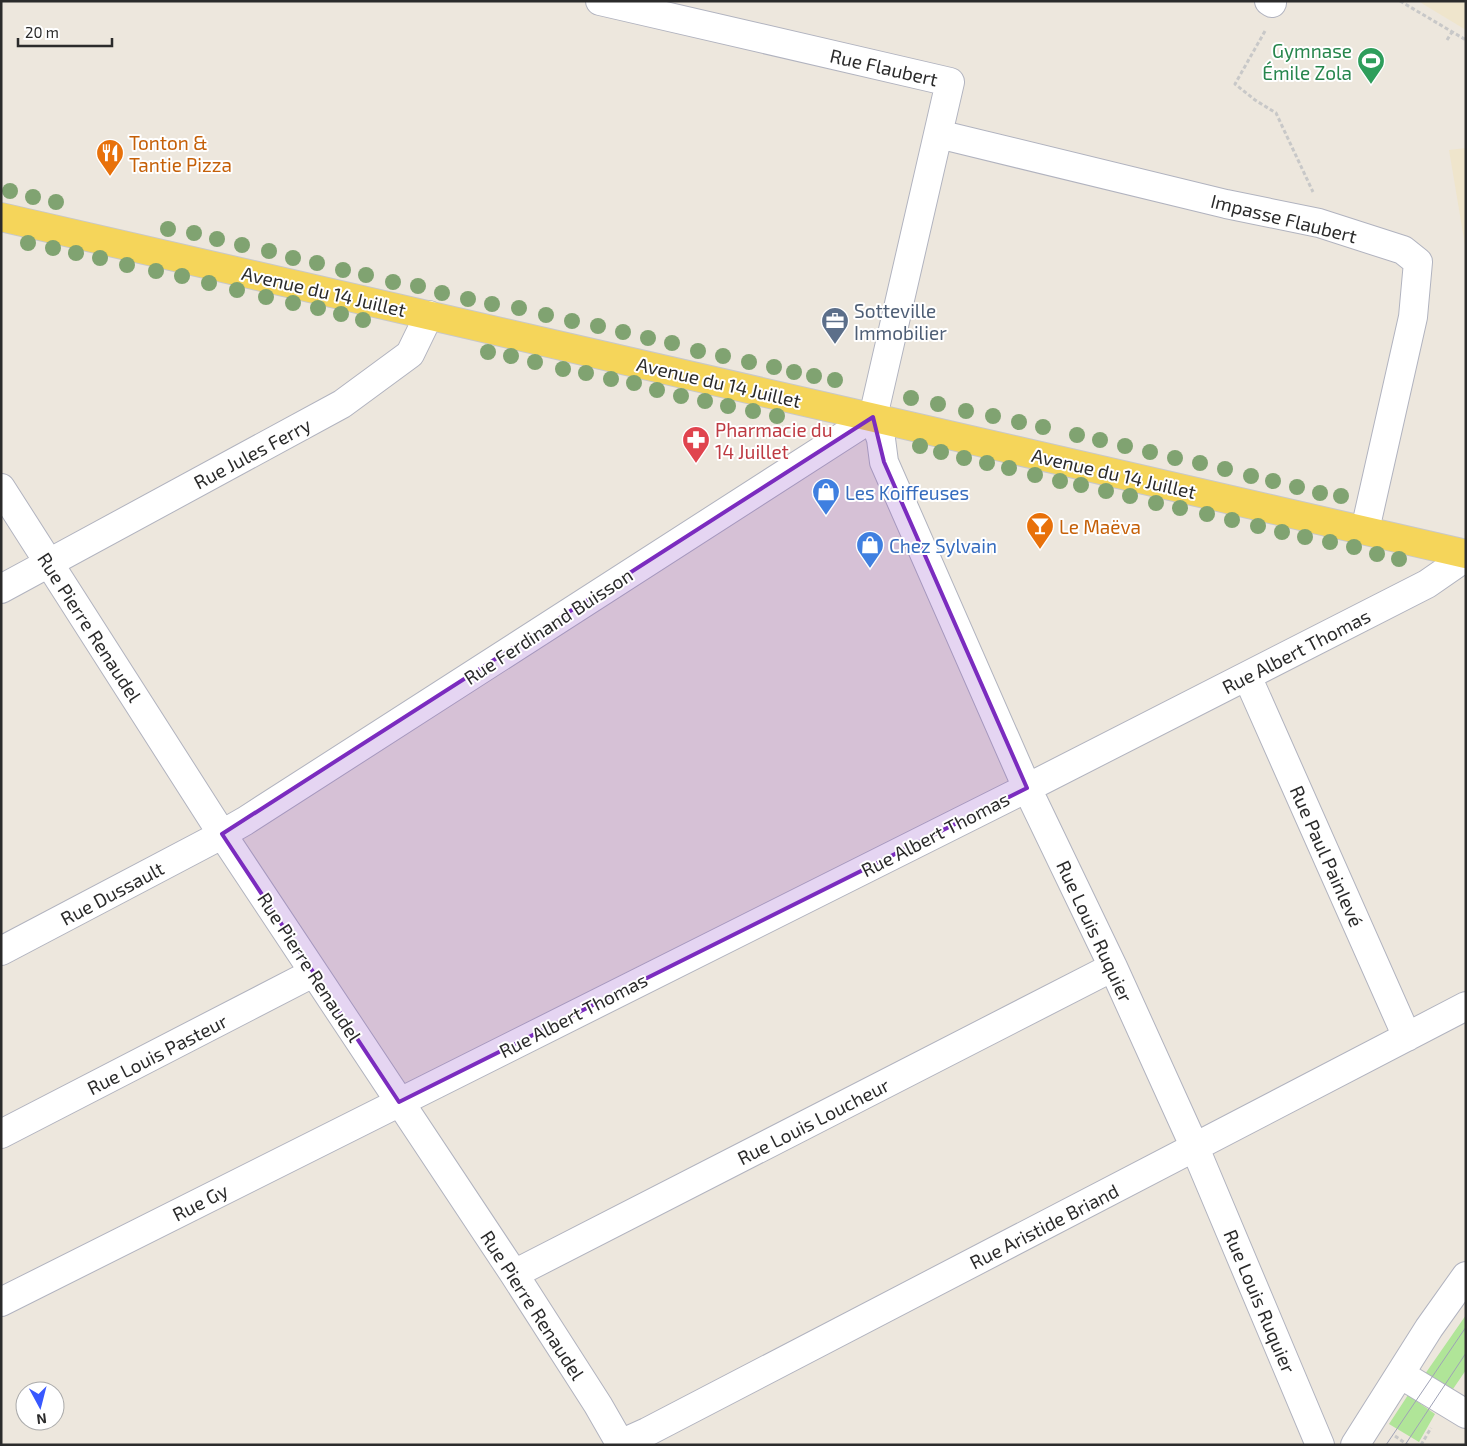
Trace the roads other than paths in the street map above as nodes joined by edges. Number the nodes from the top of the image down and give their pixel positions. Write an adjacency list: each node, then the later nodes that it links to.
1 (600, 1): 2 (street, Rue Flaubert)
2 (938, 134): 5 (street, Rue Flaubert); 7 (street, Impasse Flaubert)
3 (1, 217): 4 (main road, Avenue du 14 Juillet)
4 (429, 315): 5 (main road, Avenue du 14 Juillet); 9 (street, Rue Jules Ferry)
5 (873, 417): 7 (main road, Avenue du 14 Juillet); 12 (street, Rue Louis Ruquier); 13 (street, Rue Ferdinand Buisson)
6 (1, 488): 9 (street, Rue Pierre Renaudel)
7 (1365, 530): 8 (main road, Avenue du 14 Juillet)
8 (1466, 555): 11 (street, Rue Albert Thomas)
9 (49, 562): 10 (street, Rue Jules Ferry); 13 (street, Rue Pierre Renaudel)
10 (1, 588)
11 (1247, 676): 12 (street, Rue Albert Thomas); 18 (street, Rue Paul Painlevé)
12 (1027, 788): 15 (street, Rue Louis Ruquier); 19 (street, Rue Albert Thomas)
13 (222, 834): 14 (street, Rue Dussault); 16 (street, Rue Pierre Renaudel)
14 (1, 951)
15 (1112, 967): 21 (street, Rue Louis Ruquier); 22 (street, Rue Louis Loucheur)
16 (313, 974): 19 (street, Rue Pierre Renaudel); 20 (street, Rue Louis Pasteur)
17 (1466, 1006): 18 (street, Rue Aristide Briand)
18 (1407, 1037): 21 (street, Rue Aristide Briand)
19 (399, 1102): 22 (street, Rue Pierre Renaudel); 24 (street, Rue Gy)
20 (1, 1134)
21 (1195, 1148): 27 (street, Rue Aristide Briand); 28 (street, Rue Louis Ruquier)
22 (514, 1274): 27 (street, Rue Pierre Renaudel)
23 (1466, 1276): 25 (street)
24 (1, 1302)
25 (1400, 1374): 26 (street); 29 (street)
26 (1466, 1414)
27 (620, 1444)
28 (1320, 1445)
29 (1355, 1445)

